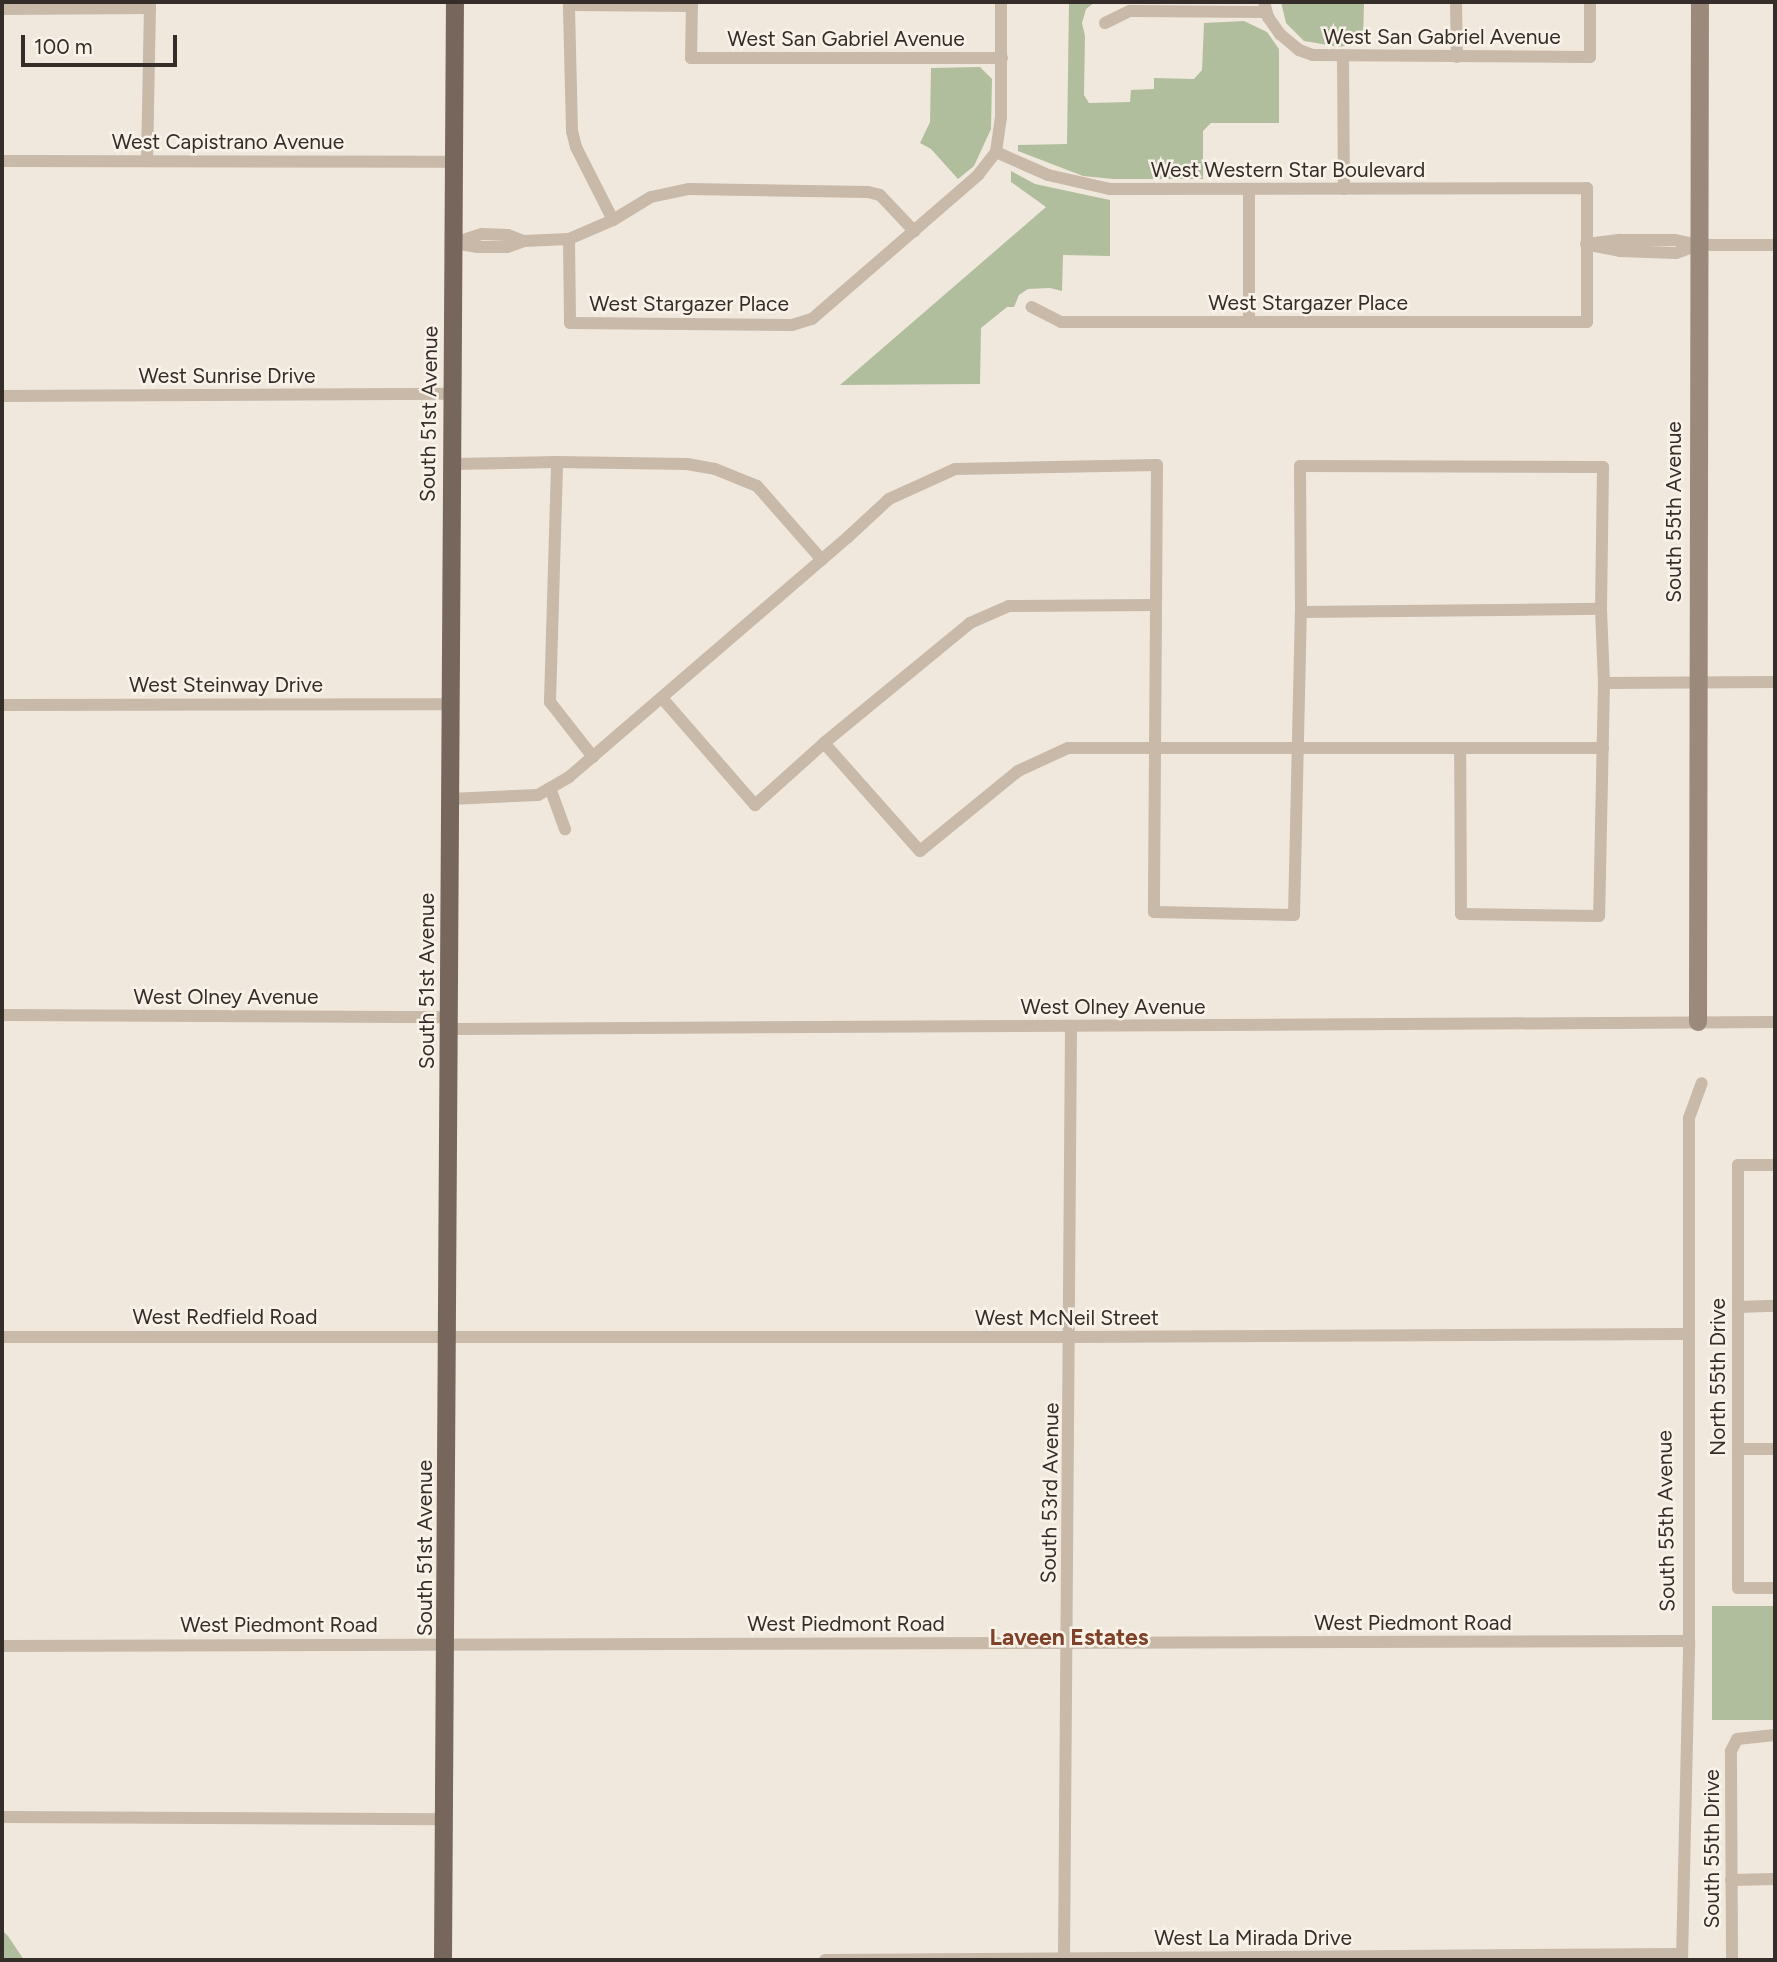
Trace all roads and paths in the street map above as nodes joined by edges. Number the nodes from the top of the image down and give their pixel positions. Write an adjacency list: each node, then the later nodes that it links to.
1 (455, 2): 17 (main road, South 51st Avenue)
2 (1001, 2): 13 (street)
3 (1456, 2): 12 (street)
4 (1590, 2): 12 (street, West San Gabriel Avenue)
5 (1700, 2): 25 (street, South 55th Avenue)
6 (692, 4): 13 (street, West San Gabriel Avenue); 20 (street)
7 (150, 5): 9 (street); 16 (street)
8 (1265, 7): 10 (street, West San Gabriel Avenue); 11 (street, West San Gabriel Avenue)
9 (2, 9)
10 (1105, 23)
11 (1343, 55): 12 (street, West San Gabriel Avenue); 18 (street)
12 (1457, 57)
13 (1002, 58): 14 (street)
14 (996, 152): 19 (street, West Western Star Boulevard); 21 (street, West Stargazer Place)
15 (2, 161): 16 (street, West Capistrano Avenue)
16 (147, 161): 17 (street, West Capistrano Avenue)
17 (454, 162): 23 (main road, South 51st Avenue)
18 (1344, 189): 19 (street, West Western Star Boulevard); 24 (street, West Western Star Boulevard)
19 (1249, 190): 28 (street)
20 (613, 220): 21 (street); 22 (street)
21 (914, 231): 22 (street, West Stargazer Place)
22 (569, 239): 23 (street)
23 (453, 243): 29 (main road, South 51st Avenue)
24 (1587, 244): 25 (street); 28 (street, West Stargazer Place)
25 (1698, 245): 26 (street); 37 (street, South 55th Avenue)
26 (1775, 246)
27 (1032, 307): 28 (street, West Stargazer Place)
28 (1250, 322)
29 (452, 394): 30 (street, West Sunrise Drive); 32 (main road, South 51st Avenue)
30 (2, 396)
31 (557, 462): 32 (street); 33 (street); 48 (street)
32 (452, 464): 41 (main road, South 51st Avenue)
33 (822, 560): 34 (street); 40 (street)
34 (1156, 605): 43 (street); 44 (street)
35 (1601, 609): 36 (street); 36 (street); 39 (street)
36 (1301, 612): 45 (street)
37 (1696, 682): 38 (street); 39 (street); 53 (street, South 55th Avenue)
38 (1775, 682)
39 (1604, 683): 46 (street)
40 (662, 698): 43 (street); 48 (street)
41 (449, 704): 42 (street, West Steinway Drive); 50 (main road, South 51st Avenue)
42 (2, 705)
43 (824, 743): 44 (street)
44 (1155, 748): 45 (street); 45 (street)
45 (1298, 748): 47 (street)
46 (1603, 748): 47 (street); 47 (street)
47 (1460, 749)
48 (593, 757): 49 (street)
49 (550, 788): 50 (street); 51 (street)
50 (450, 799): 55 (main road, South 51st Avenue)
51 (565, 829)
52 (2, 1015): 55 (street, West Olney Avenue)
53 (1698, 1022): 54 (street, West Olney Avenue); 56 (street, West Olney Avenue)
54 (1775, 1022)
55 (451, 1023): 56 (street, West Olney Avenue); 62 (main road, South 51st Avenue)
56 (1071, 1027): 64 (street, South 53rd Avenue)
57 (1702, 1083): 61 (street, South 55th Avenue)
58 (1775, 1165): 60 (street, North 55th Drive)
59 (1775, 1306): 60 (street)
60 (1738, 1307): 65 (street, North 55th Drive)
61 (1687, 1334): 64 (street, West McNeil Street); 68 (street, South 55th Avenue)
62 (448, 1335): 63 (street, West Redfield Road); 64 (street, West McNeil Street); 69 (main road, South 51st Avenue)
63 (2, 1337)
64 (1071, 1337): 70 (street, South 53rd Avenue)
65 (1738, 1449): 66 (street); 67 (street, North 55th Drive)
66 (1775, 1449)
67 (1775, 1588)
68 (1689, 1641): 70 (street, West Piedmont Road); 77 (street, South 55th Avenue)
69 (447, 1644): 70 (street, West Piedmont Road); 71 (street, West Piedmont Road); 74 (main road, South 51st Avenue)
70 (1068, 1644): 78 (street, South 53rd Avenue)
71 (2, 1646)
72 (1775, 1735): 76 (street, South 55th Drive)
73 (2, 1817): 74 (street)
74 (444, 1819): 79 (main road, South 51st Avenue)
75 (1775, 1879): 76 (street)
76 (1731, 1880): 81 (street, South 55th Drive)
77 (1682, 1957): 78 (street, West La Mirada Drive)
78 (1064, 1959): 80 (street, West La Mirada Drive)
79 (443, 1960)
80 (825, 1960)
81 (1732, 1960)

